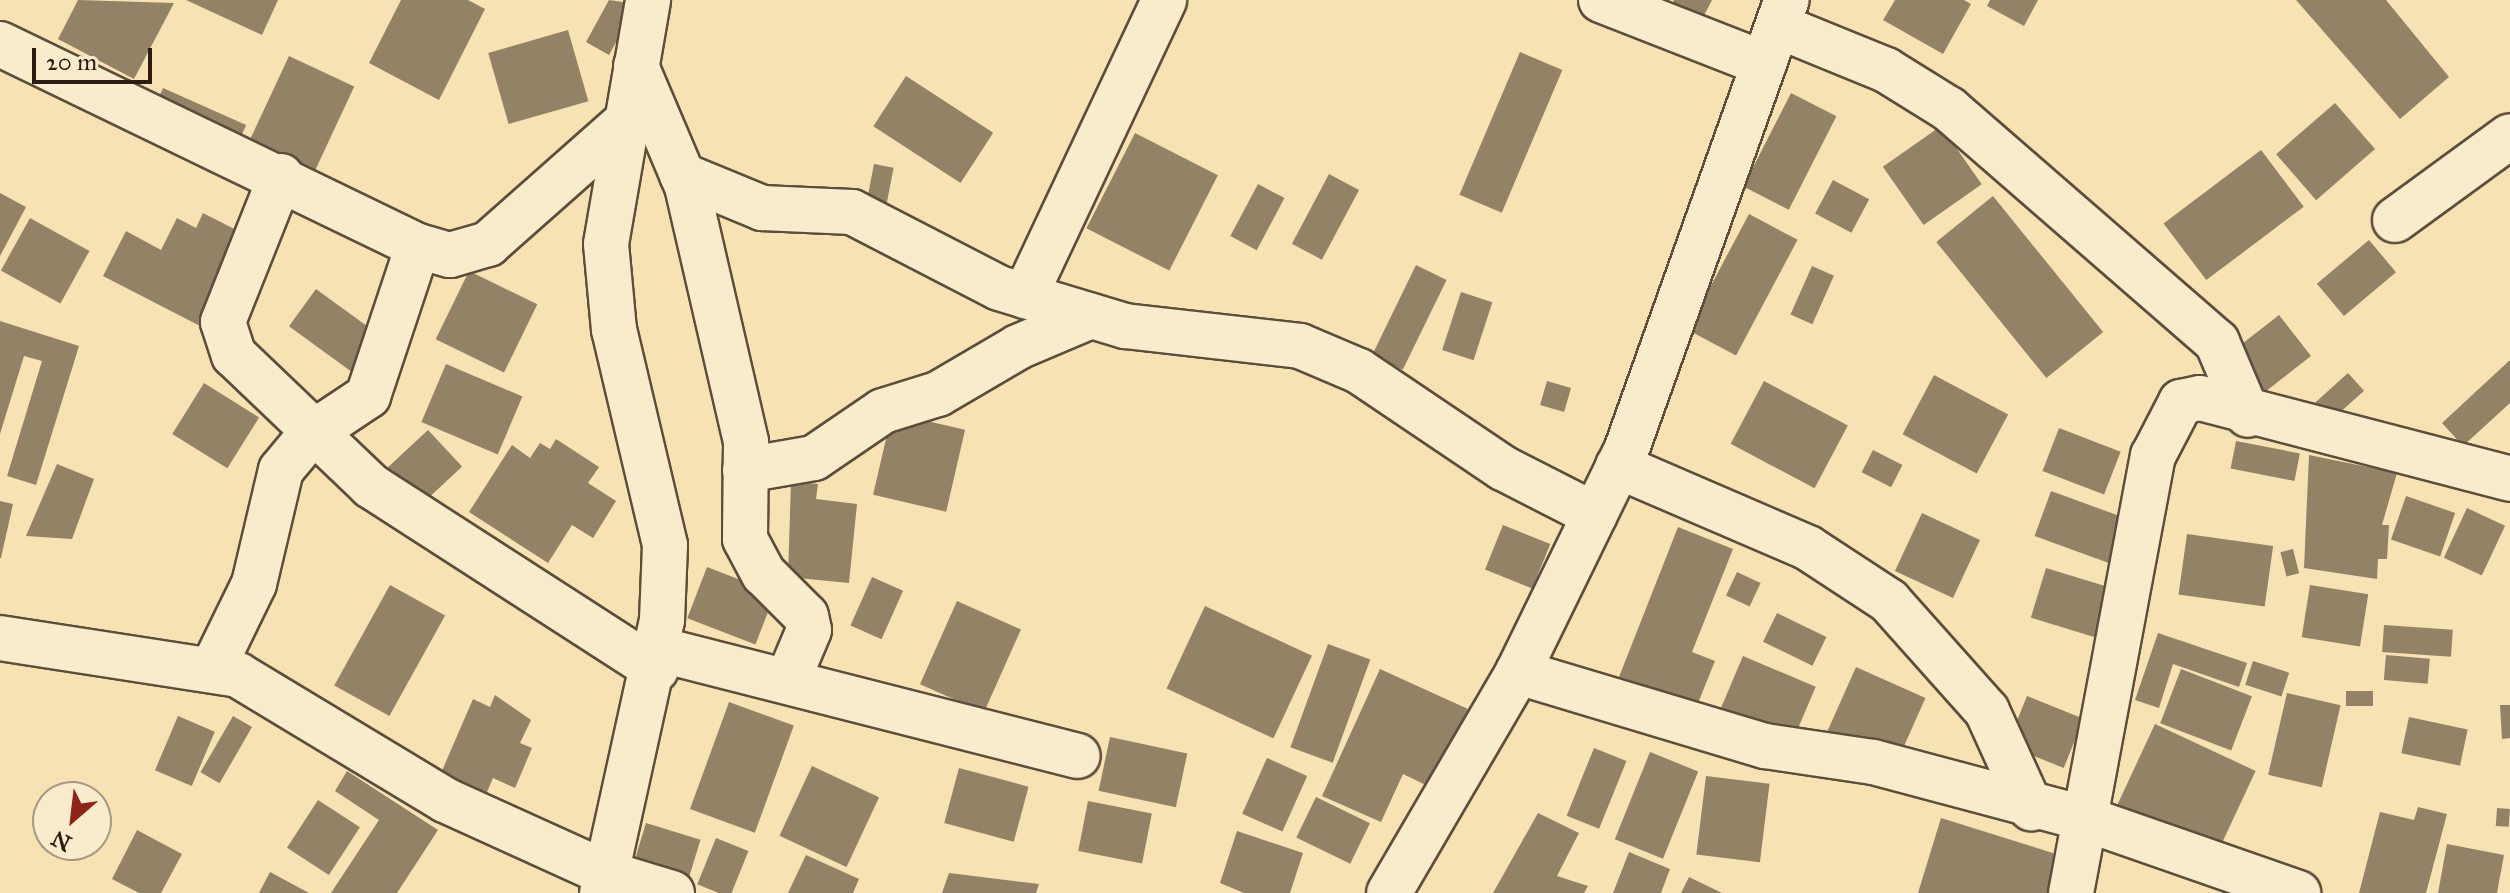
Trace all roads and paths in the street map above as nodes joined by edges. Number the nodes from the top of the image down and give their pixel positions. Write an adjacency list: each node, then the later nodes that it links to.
1 (648, 0): 6 (street)
2 (1164, 0): 13 (street)
3 (1601, 0): 4 (street)
4 (1777, 30): 15 (street); 17 (street)
5 (0, 44): 10 (street)
6 (636, 66): 7 (street); 9 (street)
7 (627, 121): 12 (street); 22 (street)
8 (2510, 136): 11 (street)
9 (682, 175): 13 (street); 18 (street)
10 (281, 176): 12 (street); 16 (street)
11 (2395, 220)
12 (418, 246): 16 (street)
13 (1025, 296): 14 (street)
14 (1091, 316): 18 (street); 20 (street)
15 (2248, 415): 19 (street); 28 (street)
16 (311, 434): 22 (street); 23 (street)
17 (1618, 466): 20 (street); 27 (street)
18 (745, 470): 25 (street)
19 (2510, 479)
20 (1595, 515): 24 (street)
21 (0, 638): 23 (street)
22 (657, 659): 25 (street); 29 (street)
23 (213, 668): 29 (street)
24 (1518, 672): 27 (street); 31 (street)
25 (788, 680): 26 (street)
26 (1078, 756)
27 (2031, 808): 28 (street)
28 (2083, 818): 32 (street); 33 (street)
29 (604, 883): 30 (street)
30 (672, 893)
31 (1389, 893)
32 (2071, 893)
33 (2298, 893)

